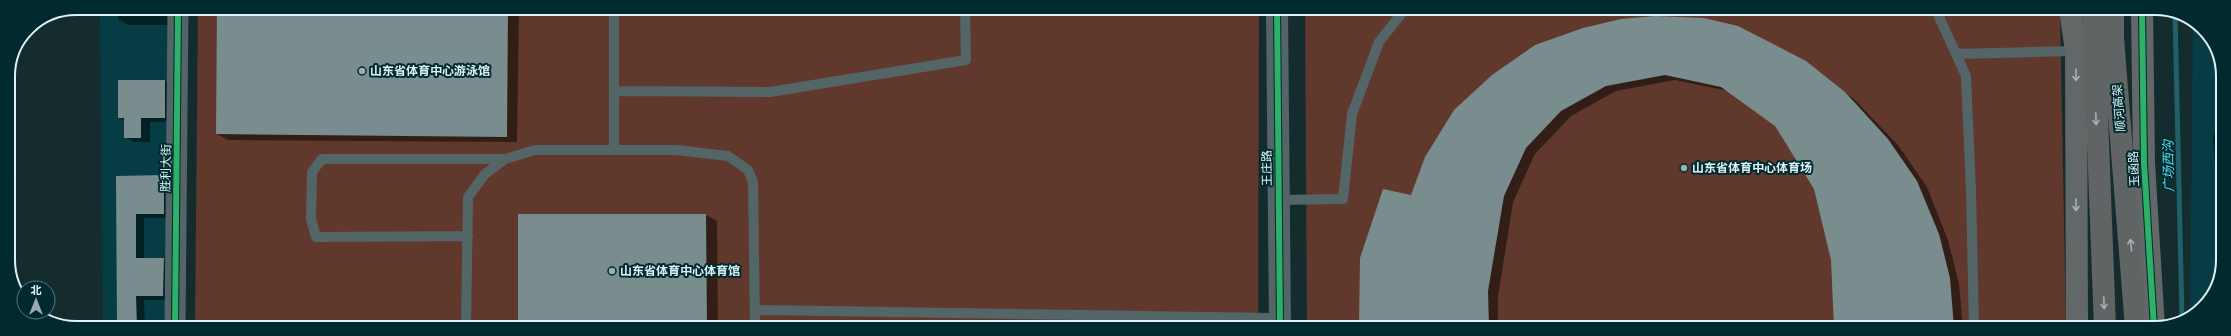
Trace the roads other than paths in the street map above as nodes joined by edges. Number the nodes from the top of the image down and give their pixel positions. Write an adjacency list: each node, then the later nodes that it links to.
1 (178, 15): 19 (street, 胜利大街)
2 (614, 15): 13 (lane)
3 (966, 15): 13 (lane)
4 (1277, 15): 16 (street, 王庄路)
5 (1400, 15): 16 (lane)
6 (1938, 15): 12 (lane)
7 (2071, 15): 11 (main road)
8 (2093, 15): 26 (highway, 顺河高架, one-way to 26)
9 (2113, 15): 27 (highway, 顺河高架, one-way to 9)
10 (2142, 15): 28 (main road, 玉函路)
11 (2076, 51): 12 (lane); 25 (main road, one-way to 25)
12 (1956, 54): 24 (lane)
13 (614, 92): 14 (lane)
14 (614, 149): 15 (lane); 18 (lane)
15 (505, 159): 17 (lane); 17 (lane)
16 (1279, 200): 23 (street, 王庄路)
17 (468, 236): 20 (lane)
18 (755, 310): 21 (lane); 22 (lane)
19 (175, 321)
20 (466, 321)
21 (755, 321)
22 (1199, 321)
23 (1280, 321)
24 (1974, 321)
25 (2078, 321)
26 (2105, 321)
27 (2135, 321)
28 (2154, 321)

